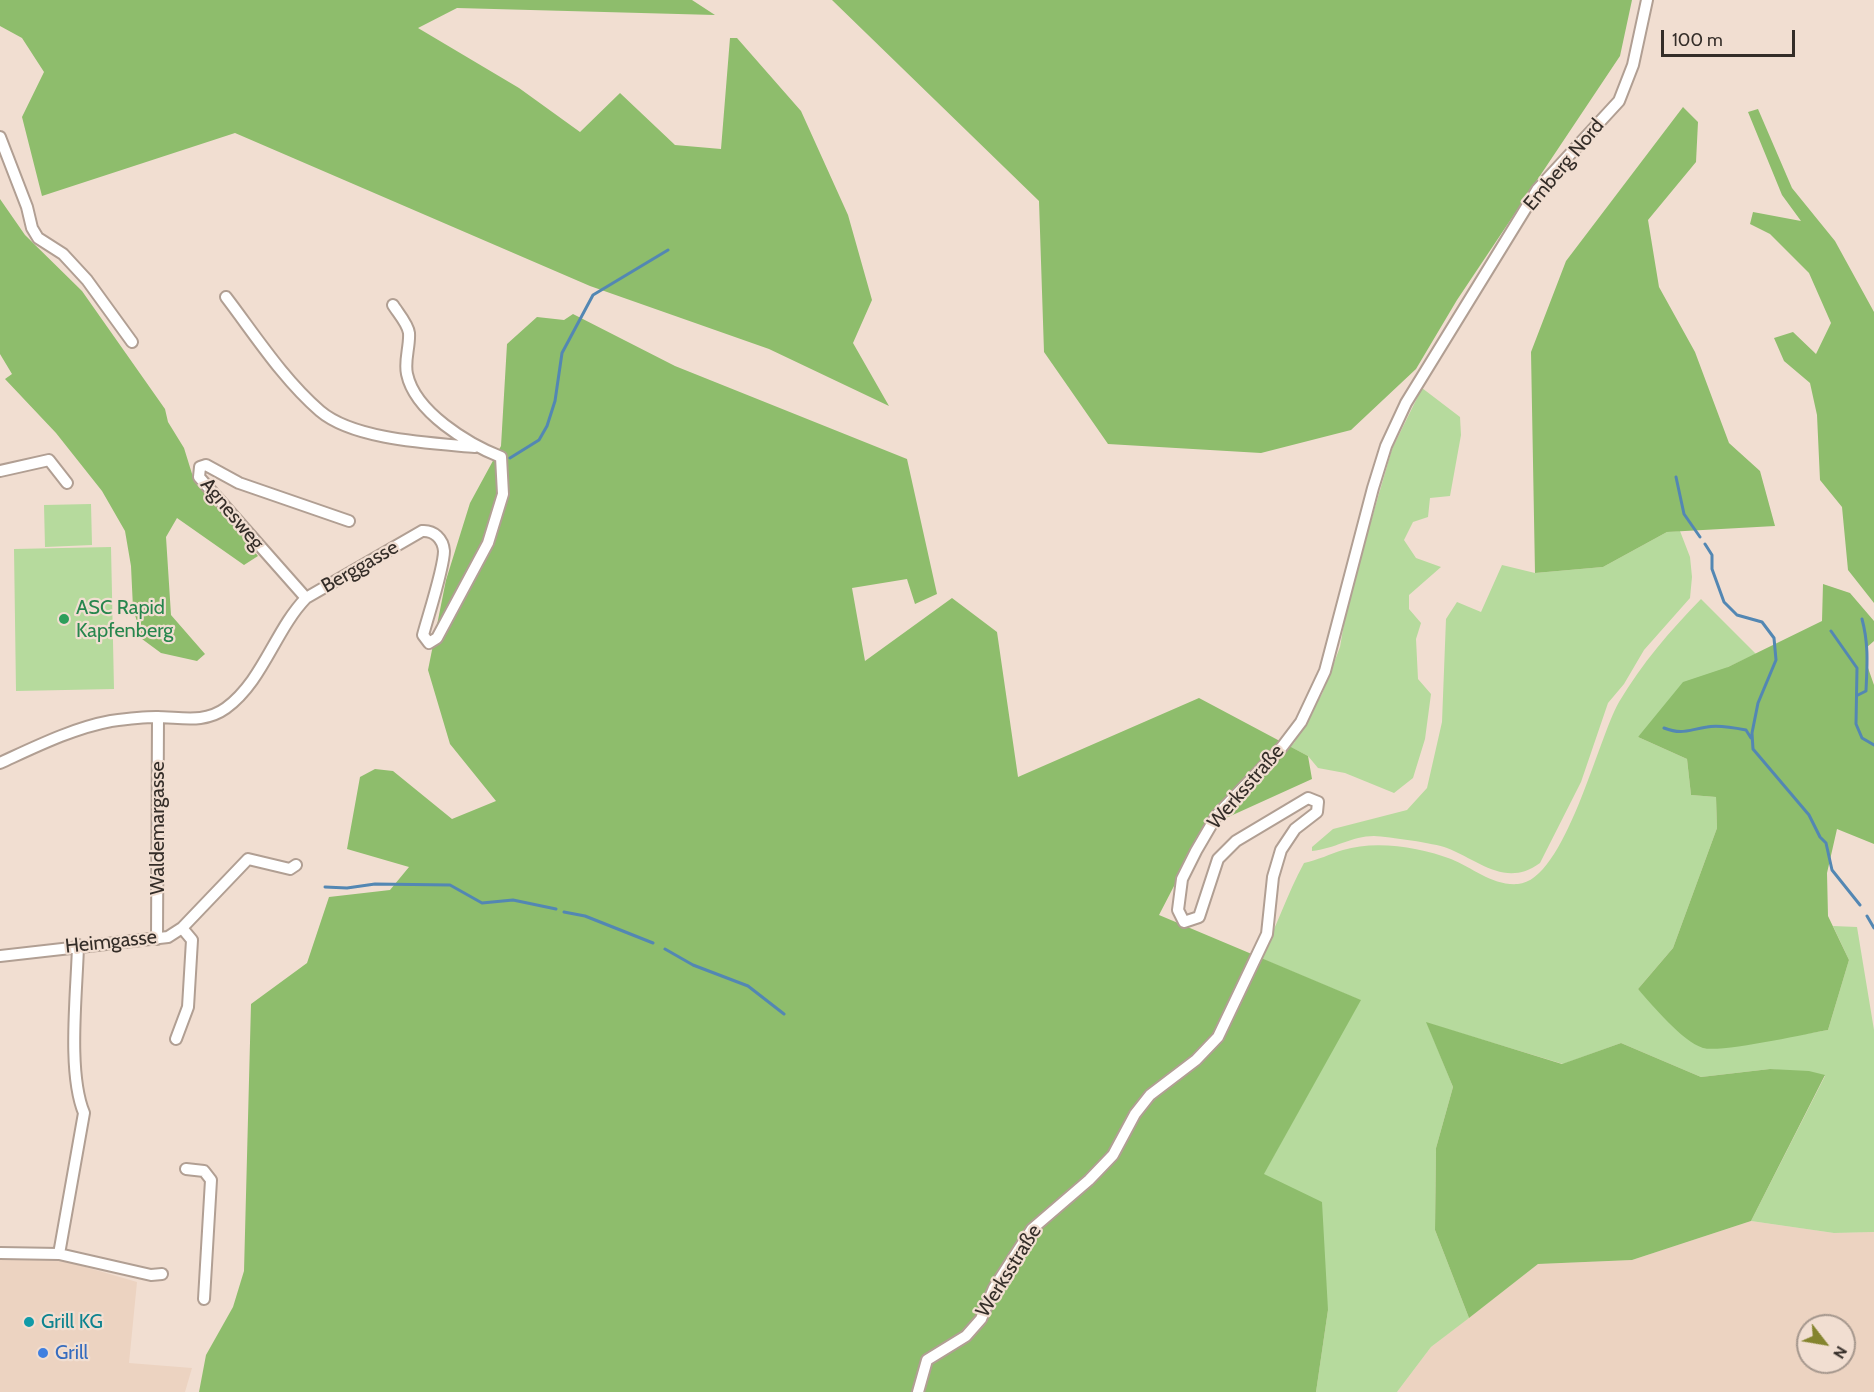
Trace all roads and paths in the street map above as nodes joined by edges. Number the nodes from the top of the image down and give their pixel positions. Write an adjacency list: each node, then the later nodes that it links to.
1 (1647, 0): 3 (street, Emberg Nord)
2 (0, 137): 6 (street)
3 (1474, 292): 25 (street, Werksstraße)
4 (226, 297): 7 (street, Berggasse)
5 (393, 304): 7 (street, Berggasse)
6 (132, 342)
7 (476, 447): 11 (street, Berggasse)
8 (0, 471): 9 (street)
9 (67, 483)
10 (349, 520): 11 (street, Agnesweg)
11 (306, 598): 12 (street, Berggasse)
12 (158, 717): 13 (street, Berggasse); 16 (street, Waldemargasse)
13 (0, 763)
14 (296, 865): 15 (street, Heimgasse)
15 (182, 928): 16 (street, Heimgasse); 19 (street)
16 (157, 939): 17 (street, Heimgasse)
17 (78, 945): 18 (street, Heimgasse); 22 (street)
18 (0, 956)
19 (176, 1039)
20 (186, 1169): 24 (street)
21 (0, 1253): 22 (street)
22 (59, 1254): 23 (street)
23 (162, 1274)
24 (204, 1299)
25 (918, 1392)

